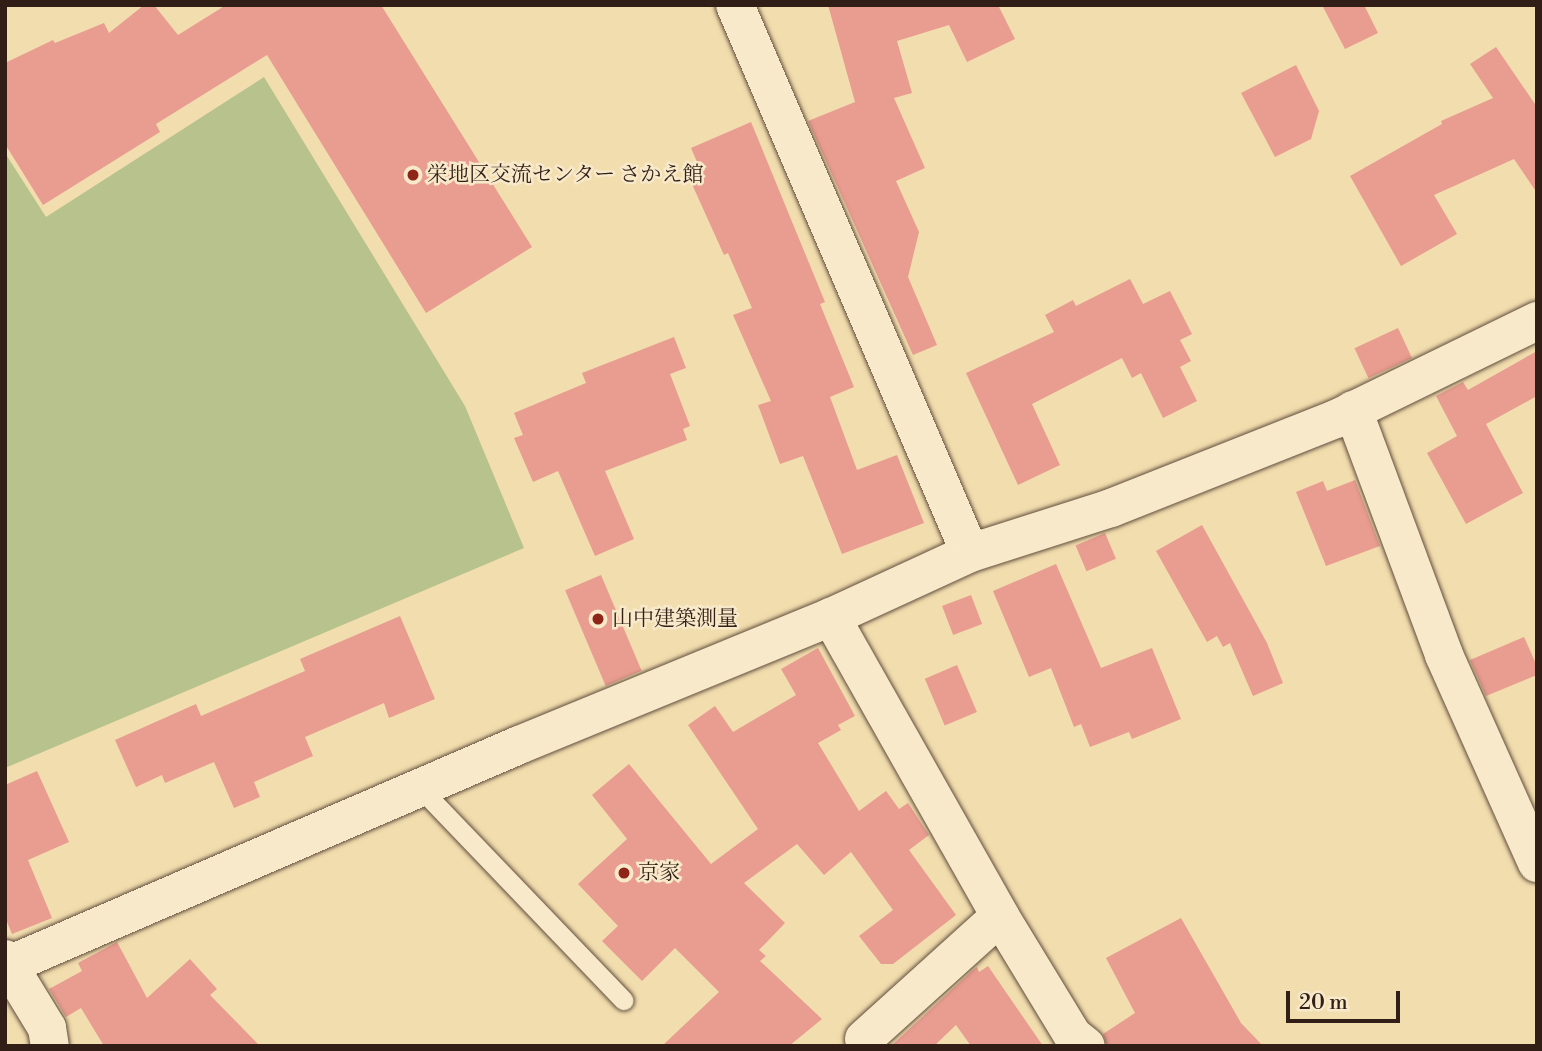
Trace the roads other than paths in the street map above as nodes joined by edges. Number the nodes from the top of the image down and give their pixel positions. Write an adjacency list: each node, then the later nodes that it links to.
1 (735, 5): 4 (street)
2 (1537, 321): 3 (street)
3 (1353, 410): 4 (street); 7 (street)
4 (970, 553): 5 (street)
5 (831, 617): 6 (street); 8 (street)
6 (421, 788): 9 (street); 10 (lane)
7 (1537, 863)
8 (1000, 916): 11 (street); 13 (street)
9 (7, 962): 12 (street)
10 (623, 1000)
11 (864, 1039)
12 (50, 1046)
13 (1086, 1046)

